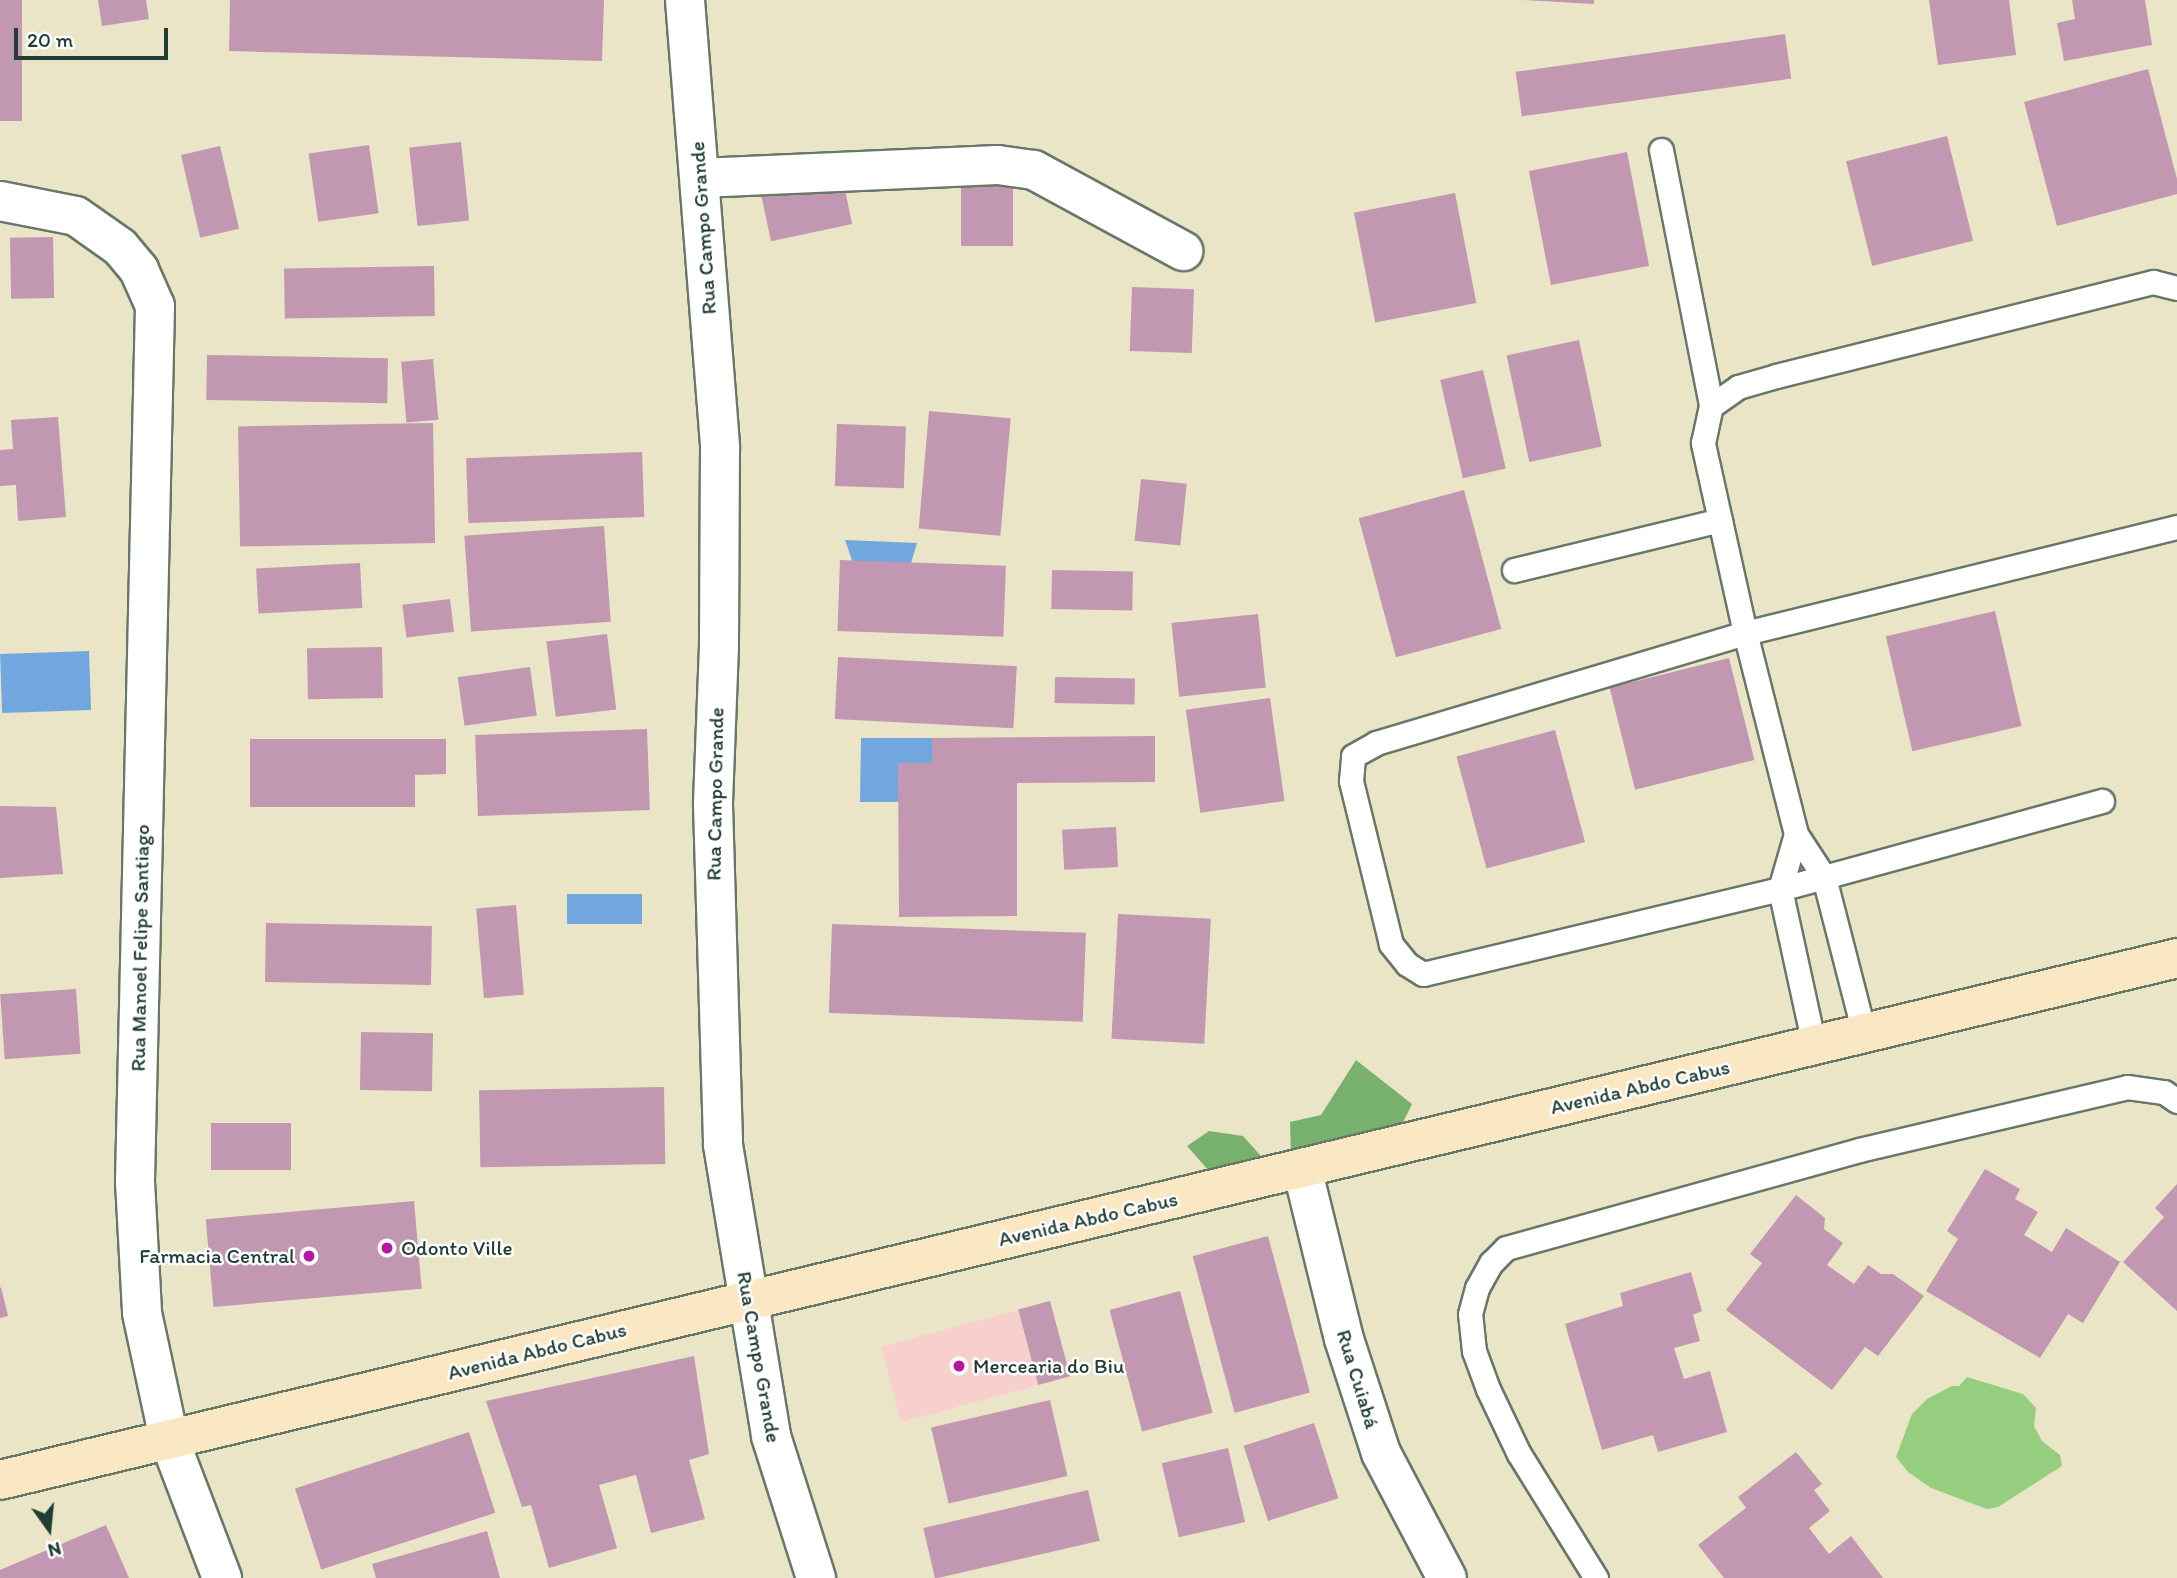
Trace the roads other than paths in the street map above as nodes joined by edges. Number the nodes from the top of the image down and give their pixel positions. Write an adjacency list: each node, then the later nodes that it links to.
1 (685, 0): 3 (street, Rua Campo Grande)
2 (1661, 150): 7 (lane)
3 (700, 178): 5 (street); 21 (street, Rua Campo Grande)
4 (0, 201): 22 (street, Rua Manoel Felipe Santiago)
5 (1183, 251)
6 (2177, 288): 7 (lane)
7 (1711, 406): 8 (lane)
8 (1720, 520): 10 (lane); 11 (lane)
9 (2177, 527): 11 (lane)
10 (1514, 570)
11 (1745, 633): 13 (lane); 15 (lane)
12 (2102, 801): 14 (lane)
13 (1796, 834): 14 (lane); 15 (lane)
14 (1824, 877): 15 (lane); 17 (lane)
15 (1780, 889): 18 (lane)
16 (2177, 958): 17 (main road, Avenida Abdo Cabus)
17 (1864, 1033): 18 (main road, Avenida Abdo Cabus)
18 (1814, 1045): 20 (main road, Avenida Abdo Cabus)
19 (2177, 1101): 27 (lane)
20 (1302, 1168): 21 (main road, Avenida Abdo Cabus); 26 (street, Rua Cuiabá)
21 (748, 1300): 22 (main road, Avenida Abdo Cabus); 25 (street, Rua Campo Grande)
22 (169, 1439): 23 (main road, Avenida Abdo Cabus); 24 (street, Rua Manoel Felipe Santiago)
23 (0, 1480)
24 (222, 1578)
25 (816, 1578)
26 (1447, 1578)
27 (1596, 1578)

